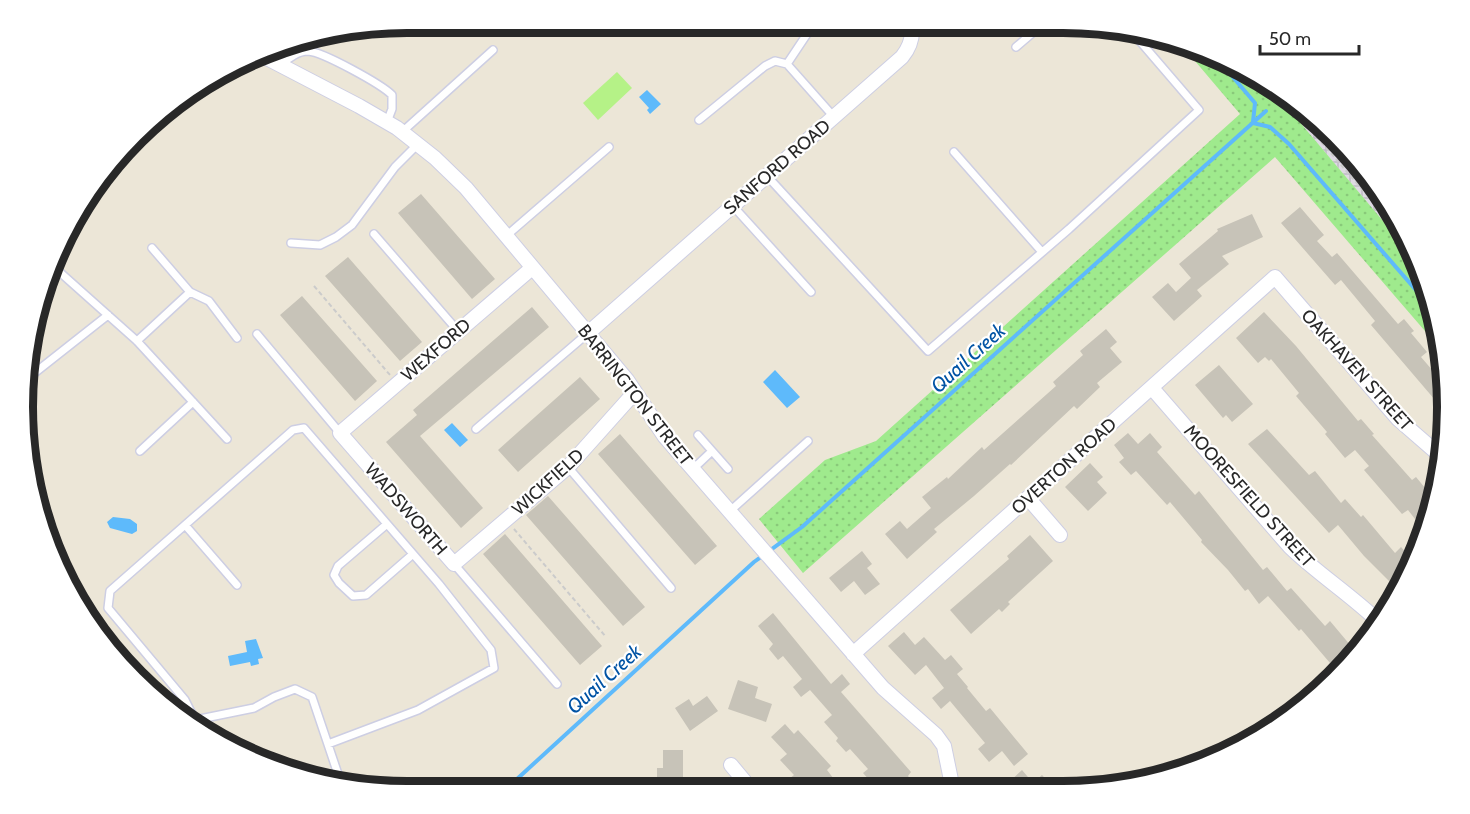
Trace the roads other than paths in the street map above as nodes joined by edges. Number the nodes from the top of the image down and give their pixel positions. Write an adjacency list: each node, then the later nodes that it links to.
1 (808, 33): 8 (lane)
2 (912, 33): 10 (street, SANFORD ROAD)
3 (1032, 33): 5 (lane)
4 (1140, 41): 23 (lane)
5 (1016, 47)
6 (493, 50): 13 (lane)
7 (268, 59): 9 (street, BARRINGTON STREET)
8 (787, 64): 10 (lane); 11 (lane)
9 (279, 66): 12 (street, BARRINGTON STREET); 12 (lane)
10 (834, 117): 17 (street, SANFORD ROAD)
11 (699, 120)
12 (387, 122): 13 (street, BARRINGTON STREET)
13 (402, 132): 14 (street, BARRINGTON STREET)
14 (418, 144): 20 (street, BARRINGTON STREET); 21 (lane)
15 (609, 147): 20 (lane)
16 (954, 152): 23 (lane)
17 (767, 176): 18 (street, SANFORD ROAD); 23 (lane)
18 (733, 206): 28 (lane); 32 (street, SANFORD ROAD)
19 (374, 234): 30 (lane)
20 (506, 236): 24 (street, BARRINGTON STREET)
21 (291, 243)
22 (152, 248): 27 (lane)
23 (1042, 252)
24 (531, 268): 30 (street, WEXFORD); 32 (street, BARRINGTON STREET)
25 (59, 271): 29 (lane)
26 (1275, 277): 36 (street, OVERTON ROAD); 46 (street, OAKHAVEN STREET)
27 (190, 292): 33 (lane); 34 (lane)
28 (811, 292)
29 (108, 315): 34 (lane); 35 (lane)
30 (458, 331): 40 (street, WEXFORD)
31 (257, 334): 40 (lane, WADSWORTH)
32 (587, 334): 37 (street, BARRINGTON STREET); 39 (lane)
33 (237, 338)
34 (137, 341): 38 (lane)
35 (35, 373)
36 (1152, 388): 50 (street, OVERTON ROAD); 59 (street, MOORESFIELD STREET)
37 (635, 392): 47 (street, WICKFIELD); 48 (street, BARRINGTON STREET)
38 (193, 402): 42 (lane); 44 (lane)
39 (477, 429)
40 (340, 433): 56 (street, WADSWORTH)
41 (698, 435): 45 (lane)
42 (227, 439)
43 (808, 441): 51 (lane)
44 (140, 451)
45 (712, 452): 48 (lane); 49 (lane)
46 (1434, 452)
47 (568, 467): 56 (street, WICKFIELD); 58 (lane)
48 (693, 469): 51 (street, BARRINGTON STREET)
49 (728, 469)
50 (1028, 498): 54 (street); 60 (street, OVERTON ROAD)
51 (729, 511): 60 (street, BARRINGTON STREET)
52 (387, 524): 53 (lane); 55 (lane); 55 (lane)
53 (185, 525): 57 (lane); 62 (lane)
54 (1060, 535)
55 (413, 554): 64 (lane)
56 (454, 564): 61 (lane, WADSWORTH)
57 (237, 585)
58 (671, 588)
59 (1373, 617)
60 (853, 654): 68 (street, BARRINGTON STREET)
61 (557, 684)
62 (190, 712)
63 (201, 719): 64 (lane)
64 (328, 744): 66 (lane)
65 (730, 765): 67 (street)
66 (338, 775)
67 (744, 781)
68 (951, 781)

